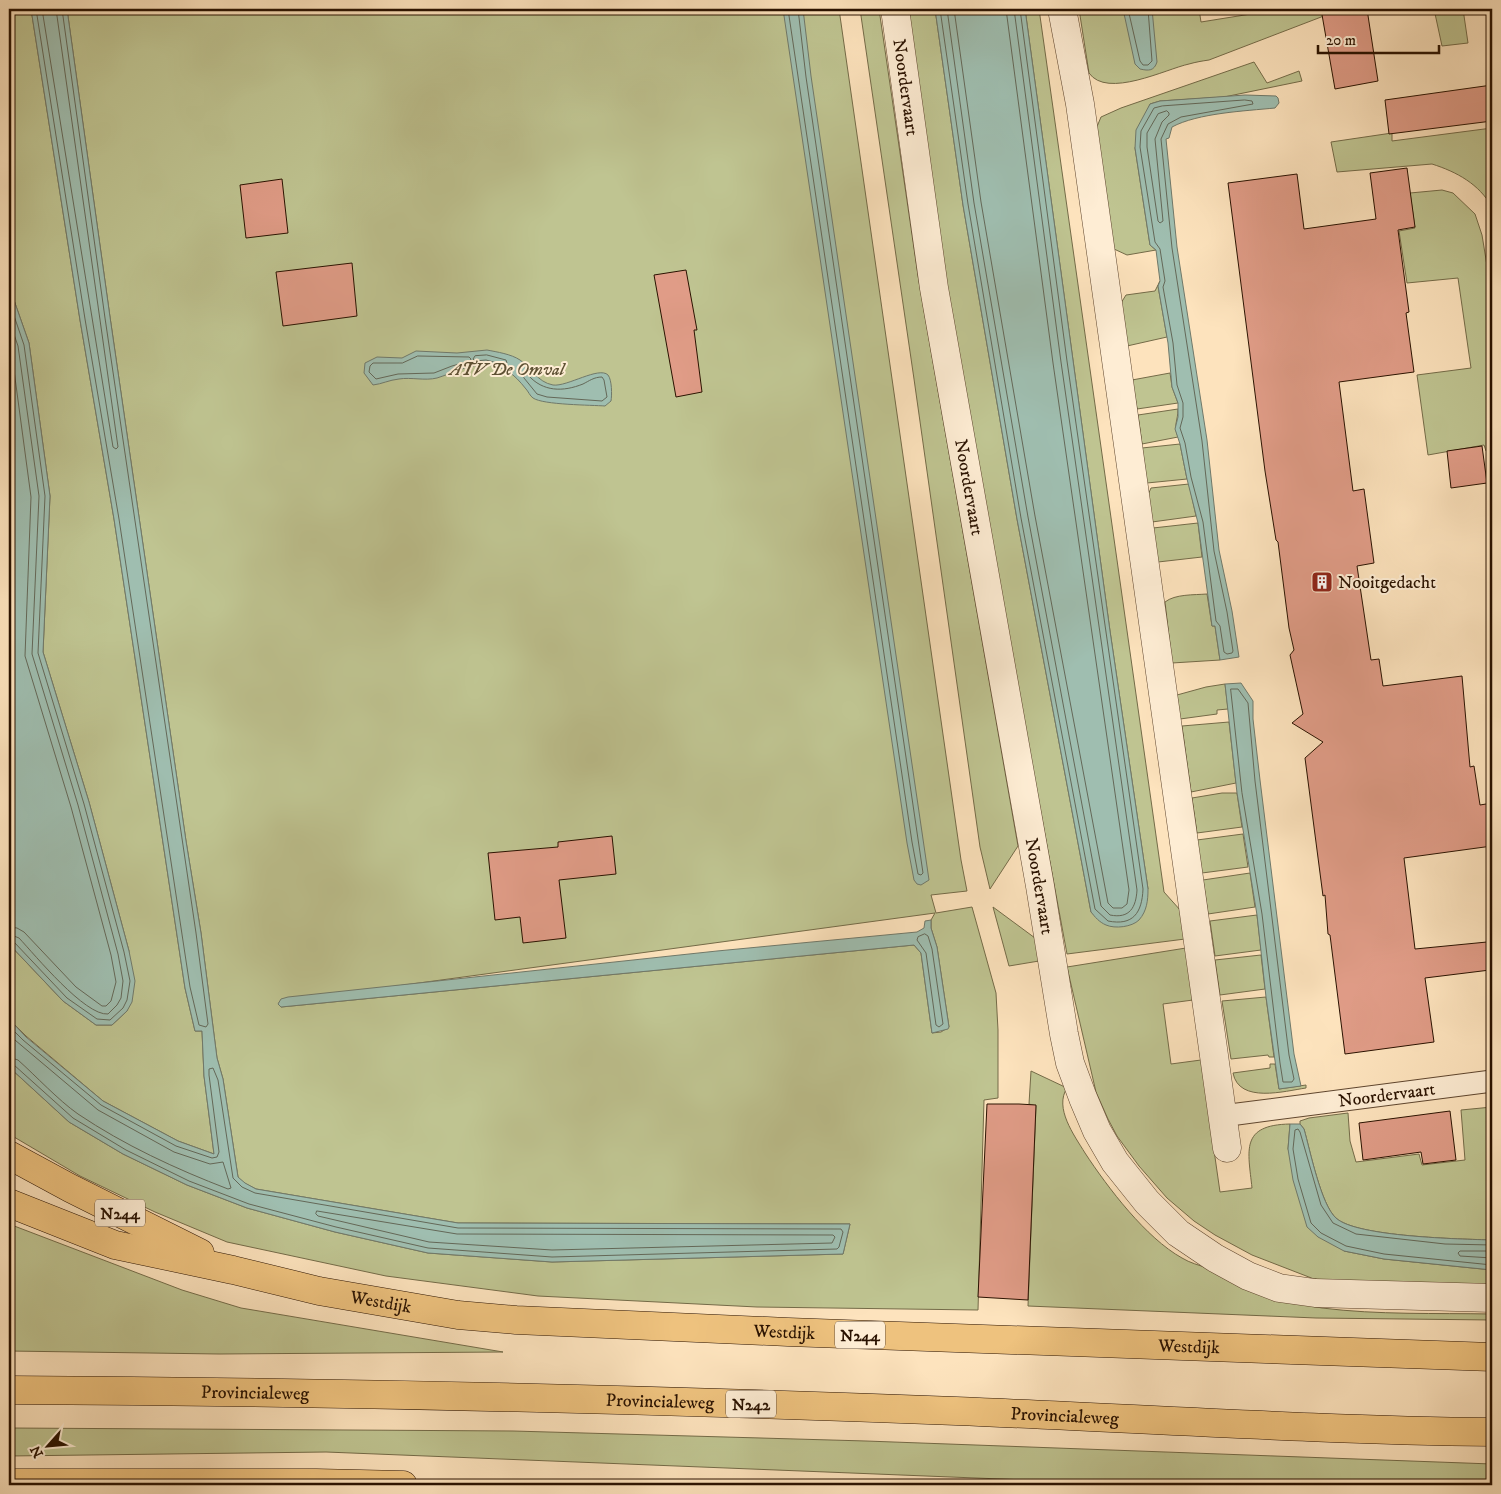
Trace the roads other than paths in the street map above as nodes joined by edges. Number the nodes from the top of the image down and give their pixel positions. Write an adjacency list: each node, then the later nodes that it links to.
1 (895, 9): 9 (street, Noordervaart)
2 (1062, 9): 4 (street)
3 (1492, 1080): 4 (lane, Noordervaart)
4 (1222, 1116): 5 (street)
5 (1227, 1148)
6 (9, 1155): 8 (main road, Westdijk / N244)
7 (9, 1203): 8 (main road, Westdijk / N244)
8 (233, 1270): 10 (main road, Westdijk / N244)
9 (1492, 1298)
10 (1492, 1357)
11 (9, 1390): 12 (main road, Provincialeweg / N242)
12 (1492, 1432)
13 (9, 1483): 14 (main road)
14 (403, 1485)

